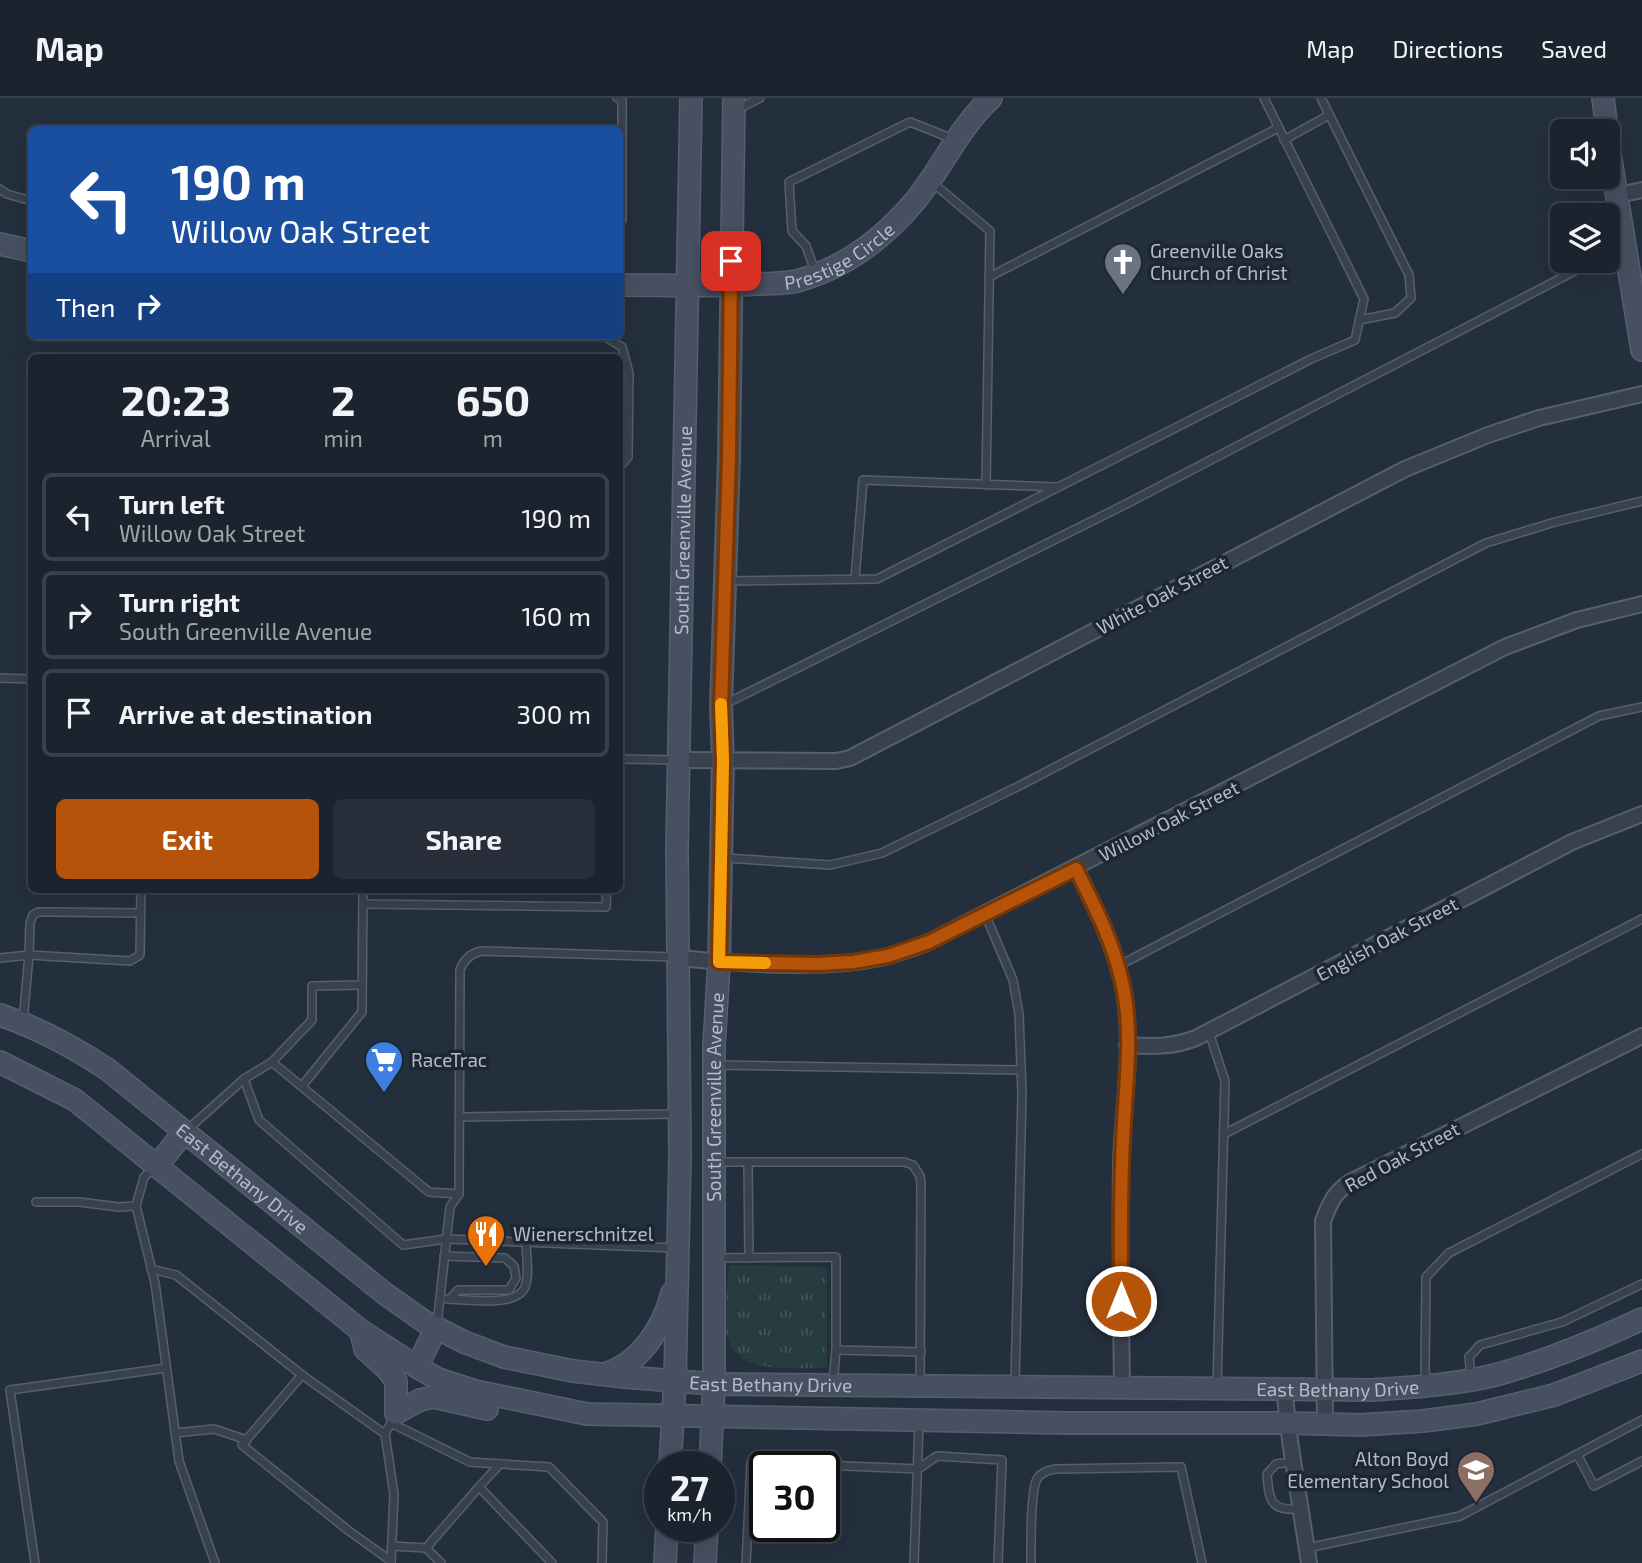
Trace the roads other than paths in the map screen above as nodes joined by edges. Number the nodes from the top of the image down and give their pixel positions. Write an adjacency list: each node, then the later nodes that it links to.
1 (617, 98): 11 (lane)
2 (691, 98): 29 (main road, South Greenville Avenue)
3 (760, 98): 8 (lane)
4 (991, 98): 14 (main road, Prestige Circle)
5 (1264, 98): 12 (lane)
6 (1321, 98): 9 (lane)
7 (1602, 98): 10 (main road)
8 (734, 105): 30 (main road, South Greenville Avenue)
9 (1329, 115): 13 (lane); 31 (lane)
10 (1605, 119)
11 (622, 126)
12 (1278, 128): 13 (lane); 27 (lane)
13 (1284, 140): 31 (lane)
14 (957, 141): 15 (main road, Prestige Circle); 25 (lane)
15 (929, 181): 25 (main road, Prestige Circle); 27 (lane)
16 (0, 189): 20 (lane)
17 (1616, 189): 19 (main road)
18 (1642, 190): 19 (street)
19 (1617, 195): 21 (main road)
20 (28, 200)
21 (1617, 203)
22 (0, 244): 23 (main road)
23 (28, 250)
24 (1620, 261): 33 (main road)
25 (816, 273): 30 (main road, Prestige Circle)
26 (1571, 273): 44 (lane)
27 (989, 277): 36 (lane)
28 (623, 285): 29 (main road, Prestige Circle)
29 (688, 285): 30 (main road, Prestige Circle); 47 (main road, South Greenville Avenue)
30 (730, 286): 40 (main road, South Greenville Avenue)
31 (1359, 320): 37 (lane)
32 (611, 340): 35 (lane)
33 (1642, 351)
34 (1642, 394): 48 (street, White Oak Street)
35 (623, 463)
36 (986, 485): 37 (lane); 39 (lane)
37 (1058, 487): 39 (lane)
38 (1642, 501): 50 (lane)
39 (855, 579): 40 (lane)
40 (725, 582): 44 (main road, South Greenville Avenue)
41 (1642, 604): 51 (street, Willow Oak Street)
42 (0, 678): 43 (lane)
43 (28, 679)
44 (721, 706): 48 (main road, South Greenville Avenue)
45 (1642, 707): 63 (lane)
46 (623, 759): 47 (lane)
47 (680, 760): 48 (street, White Oak Street); 61 (main road, South Greenville Avenue)
48 (723, 760): 50 (main road, South Greenville Avenue)
49 (1642, 814): 67 (street, English Oak Street)
50 (721, 858): 62 (main road, South Greenville Avenue)
51 (1076, 869): 57 (street, Willow Oak Street); 63 (street)
52 (141, 893): 56 (lane)
53 (363, 893): 55 (lane)
54 (607, 893): 55 (lane)
55 (363, 904): 64 (lane)
56 (140, 914): 59 (lane); 59 (lane)
57 (985, 914): 62 (street, Willow Oak Street); 73 (lane)
58 (1642, 919): 79 (lane)
59 (29, 954): 60 (lane); 66 (lane)
60 (0, 958)
61 (678, 958): 62 (street, Willow Oak Street); 76 (main road, South Greenville Avenue); 77 (lane)
62 (719, 962): 72 (main road, South Greenville Avenue)
63 (1118, 966): 69 (street)
64 (361, 985): 71 (lane); 75 (lane)
65 (0, 1016): 66 (main road, East Bethany Drive)
66 (23, 1023): 78 (main road, East Bethany Drive)
67 (1209, 1032): 69 (street, English Oak Street); 79 (lane)
68 (1642, 1036): 118 (street, Red Oak Street)
69 (1127, 1045): 115 (street)
70 (0, 1062): 83 (main road, East Bethany Drive)
71 (272, 1062): 74 (lane); 75 (lane)
72 (714, 1065): 73 (lane); 81 (main road, South Greenville Avenue)
73 (1021, 1070): 113 (lane)
74 (244, 1079): 78 (lane); 87 (lane)
75 (302, 1086): 84 (lane)
76 (680, 1114): 77 (lane); 89 (main road, South Greenville Avenue)
77 (460, 1118): 84 (lane)
78 (184, 1132): 83 (main road); 99 (main road, East Bethany Drive)
79 (1224, 1134): 116 (lane)
80 (1642, 1154): 114 (lane)
81 (713, 1161): 82 (lane); 91 (main road, South Greenville Avenue)
82 (748, 1163): 92 (lane); 102 (lane)
83 (157, 1166): 86 (lane); 100 (main road, East Bethany Drive)
84 (460, 1194): 87 (lane)
85 (36, 1202): 86 (lane)
86 (136, 1206): 93 (lane)
87 (446, 1239): 88 (lane); 90 (lane)
88 (526, 1242): 89 (lane); 97 (lane)
89 (678, 1248): 94 (main road, South Greenville Avenue)
90 (444, 1256): 96 (lane); 97 (lane)
91 (714, 1258): 92 (lane); 110 (main road, South Greenville Avenue)
92 (748, 1258): 101 (lane)
93 (151, 1269): 105 (lane); 107 (lane)
94 (678, 1271): 106 (main road); 108 (main road, South Greenville Avenue)
95 (1642, 1284): 109 (lane)
96 (440, 1298): 97 (lane); 99 (lane)
97 (450, 1299)
98 (1642, 1319): 109 (main road, East Bethany Drive)
99 (436, 1328): 104 (main road); 106 (main road, East Bethany Drive)
100 (360, 1330): 104 (main road, East Bethany Drive); 123 (main road)
101 (836, 1350): 102 (lane); 111 (lane)
102 (921, 1352): 112 (lane)
103 (1642, 1361): 121 (main road, East Bethany Drive)
104 (417, 1367): 119 (main road, East Bethany Drive)
105 (166, 1368): 129 (lane); 147 (lane)
106 (602, 1374): 108 (main road, East Bethany Drive)
107 (302, 1375): 130 (lane); 131 (lane)
108 (675, 1380): 110 (main road, East Bethany Drive); 120 (main road, South Greenville Avenue)
109 (1471, 1380): 114 (main road, East Bethany Drive); 121 (main road)
110 (714, 1384): 111 (main road, East Bethany Drive); 122 (main road, South Greenville Avenue)
111 (833, 1385): 112 (main road, East Bethany Drive)
112 (920, 1385): 113 (main road, East Bethany Drive); 124 (main road)
113 (1015, 1386): 115 (main road, East Bethany Drive)
114 (1428, 1386): 118 (main road, East Bethany Drive)
115 (1122, 1388): 116 (main road, East Bethany Drive); 126 (main road)
116 (1217, 1388): 117 (main road, East Bethany Drive)
117 (1284, 1388): 118 (main road, East Bethany Drive); 127 (street)
118 (1324, 1389): 128 (street, Red Oak Street)
119 (515, 1401): 120 (main road, East Bethany Drive); 123 (main road)
120 (673, 1414): 122 (main road, East Bethany Drive); 132 (main road, South Greenville Avenue)
121 (1476, 1414): 128 (main road, East Bethany Drive)
122 (712, 1416): 124 (main road, East Bethany Drive); 133 (main road, South Greenville Avenue)
123 (394, 1418): 130 (lane); 137 (lane)
124 (919, 1420): 126 (main road, East Bethany Drive); 138 (lane)
125 (1642, 1420): 134 (lane)
126 (1121, 1423): 127 (main road, East Bethany Drive)
127 (1288, 1423): 128 (main road, East Bethany Drive); 136 (street)
128 (1325, 1425)
129 (175, 1433): 131 (lane); 148 (lane)
130 (385, 1434): 143 (lane)
131 (247, 1440): 146 (lane)
132 (671, 1451)
133 (711, 1451)
134 (1577, 1454): 135 (lane); 145 (lane)
135 (1642, 1461)
136 (1293, 1462): 140 (street); 140 (lane)
137 (500, 1464): 139 (lane); 151 (lane)
138 (918, 1469): 154 (lane); 155 (lane); 156 (lane)
139 (479, 1487): 144 (lane); 150 (lane)
140 (1300, 1509): 145 (street)
141 (666, 1542): 152 (main road)
142 (706, 1542): 153 (main road)
143 (392, 1546): 144 (lane); 146 (lane)
144 (426, 1548): 149 (lane)
145 (1308, 1556)
146 (391, 1562)
147 (35, 1563)
148 (215, 1563)
149 (441, 1563)
150 (552, 1563)
151 (602, 1563)
152 (665, 1563)
153 (705, 1563)
154 (746, 1563)
155 (914, 1563)
156 (998, 1563)
157 (1031, 1563): 158 (lane)
158 (1202, 1563)

